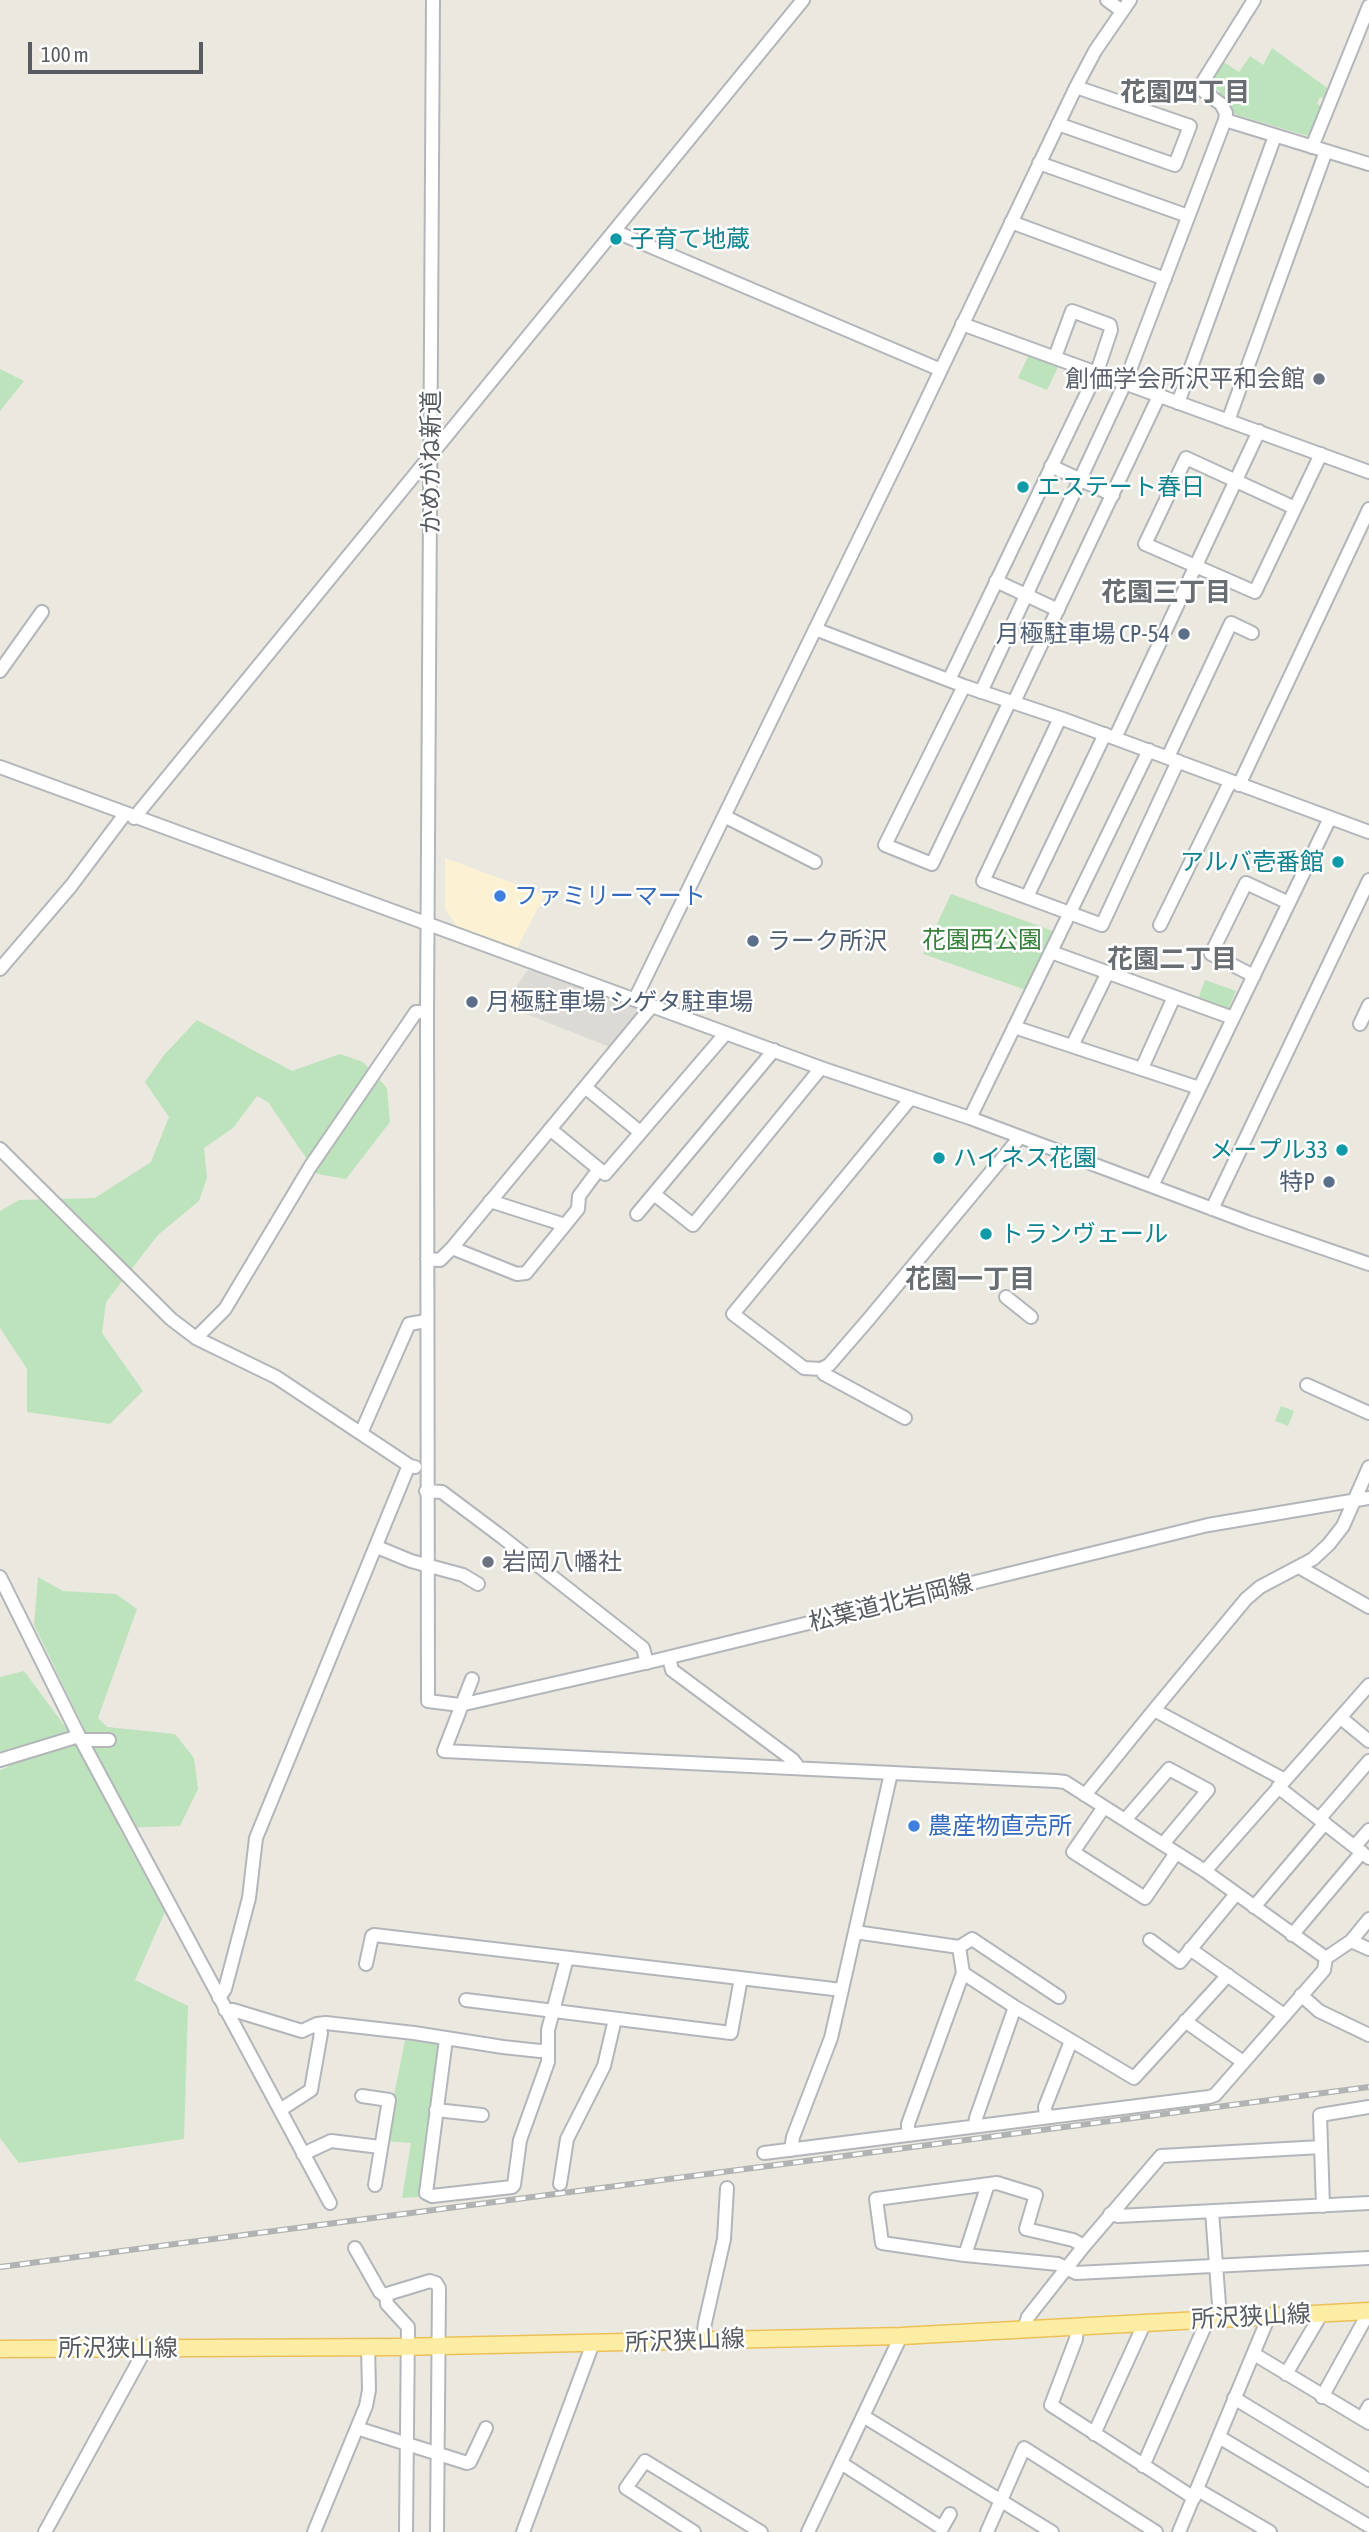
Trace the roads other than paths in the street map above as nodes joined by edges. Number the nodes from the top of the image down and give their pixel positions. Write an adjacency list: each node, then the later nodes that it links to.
1 (433, 0): 29 (street, かめがね新道)
2 (803, 0): 18 (street)
3 (1107, 0): 7 (street)
4 (1130, 0): 7 (street)
5 (1254, 0): 9 (street)
6 (1369, 6): 12 (street)
7 (1122, 11): 8 (street)
8 (1076, 87): 10 (street); 10 (street)
9 (1225, 120): 11 (street); 16 (street)
10 (1058, 124): 14 (street)
11 (1276, 136): 12 (street); 26 (street)
12 (1312, 147): 13 (street)
13 (1326, 151): 15 (street); 27 (street)
14 (1039, 163): 16 (street); 17 (street)
15 (1369, 164)
16 (1188, 216): 19 (street)
17 (1011, 222): 19 (street); 20 (street)
18 (614, 231): 22 (street); 29 (street)
19 (1165, 279): 24 (street)
20 (962, 324): 21 (street); 22 (street)
21 (1055, 357): 23 (street); 23 (street)
22 (941, 370): 43 (street)
23 (1097, 372): 24 (street); 31 (street)
24 (1125, 383): 25 (street); 33 (street)
25 (1159, 396): 26 (street); 35 (street)
26 (1178, 403): 27 (street)
27 (1228, 421): 28 (street)
28 (1259, 431): 30 (street); 34 (street)
29 (431, 453): 56 (street); 65 (street, かめがね新道)
30 (1321, 454): 32 (street); 36 (street)
31 (1051, 466): 33 (street); 39 (street)
32 (1369, 472)
33 (1081, 481): 35 (street); 40 (street)
34 (1236, 481): 36 (street); 38 (street); 38 (street)
35 (1113, 495): 41 (street)
36 (1295, 508): 38 (street)
37 (1369, 509): 55 (street)
38 (1196, 566): 51 (street)
39 (996, 581): 40 (street); 46 (street)
40 (1026, 595): 41 (street); 48 (street)
41 (1058, 610): 49 (street)
42 (42, 612): 45 (street)
43 (815, 629): 46 (street); 57 (street)
44 (1252, 633): 53 (street)
45 (0, 671)
46 (949, 680): 47 (street)
47 (964, 686): 48 (street); 49 (street)
48 (981, 692): 49 (street)
49 (1012, 702): 50 (street)
50 (1060, 718): 51 (street); 62 (street)
51 (1110, 736): 52 (street); 62 (street)
52 (1149, 750): 53 (street); 64 (street)
53 (1173, 759): 55 (street); 64 (street)
54 (0, 767): 56 (street)
55 (1235, 783): 58 (street); 66 (street)
56 (130, 816): 65 (street); 68 (street)
57 (724, 816): 60 (street); 72 (street)
58 (1330, 818): 59 (street); 63 (street)
59 (1369, 832)
60 (815, 862)
61 (1369, 880): 96 (street)
62 (1027, 897): 64 (street)
63 (1289, 903): 70 (street); 70 (street)
64 (1071, 912): 67 (street)
65 (428, 923): 72 (street); 75 (street, かめがね新道)
66 (1160, 925)
67 (1051, 952): 69 (street); 78 (street)
68 (0, 970)
69 (1108, 972): 71 (street); 80 (street)
70 (1254, 976): 76 (street)
71 (1174, 997): 76 (street); 83 (street)
72 (635, 999): 74 (street)
73 (1369, 1005): 77 (street)
74 (652, 1006): 79 (street); 84 (street)
75 (427, 1012): 100 (street, かめがね新道); 105 (street)
76 (1233, 1018): 85 (street)
77 (1360, 1024)
78 (1014, 1027): 80 (street); 87 (street)
79 (726, 1032): 81 (street); 89 (street)
80 (1072, 1046): 83 (street)
81 (774, 1050): 82 (street); 94 (street)
82 (821, 1068): 86 (street); 94 (street)
83 (1142, 1068): 85 (street)
84 (585, 1087): 88 (street); 89 (street)
85 (1199, 1088): 93 (street)
86 (911, 1098): 87 (street); 106 (street)
87 (970, 1118): 90 (street)
88 (550, 1129): 92 (street); 95 (street)
89 (640, 1132): 92 (street)
90 (1020, 1137): 93 (street); 106 (street)
91 (0, 1149): 105 (street)
92 (599, 1169): 98 (street)
93 (1152, 1186): 96 (street)
94 (654, 1194): 97 (street)
95 (490, 1202): 98 (street); 99 (street)
96 (1212, 1209): 101 (street)
97 (637, 1214)
98 (565, 1225): 99 (street)
99 (452, 1248): 100 (street)
100 (427, 1259): 104 (street, かめがね新道)
101 (1369, 1264)
102 (1006, 1297): 103 (street)
103 (1031, 1317)
104 (426, 1321): 110 (street); 112 (street, かめがね新道)
105 (196, 1338): 110 (street)
106 (821, 1369): 109 (street)
107 (1307, 1385): 108 (street)
108 (1369, 1413)
109 (905, 1418)
110 (361, 1433): 111 (street)
111 (409, 1465): 112 (street); 117 (street)
112 (426, 1467): 114 (street, かめがね新道)
113 (1369, 1467): 116 (street)
114 (426, 1492): 118 (street, かめがね新道); 124 (street)
115 (1369, 1498): 116 (street, 松葉道北岩岡線)
116 (1355, 1500): 119 (street); 123 (street, 松葉道北岩岡線)
117 (377, 1547): 118 (street); 167 (street)
118 (426, 1565): 121 (street); 127 (street, かめがね新道)
119 (1299, 1567): 122 (street); 129 (street)
120 (0, 1577): 131 (street)
121 (478, 1584)
122 (1369, 1607)
123 (668, 1658): 124 (street, 松葉道北岩岡線); 136 (street)
124 (647, 1663): 128 (street, 松葉道北岩岡線)
125 (472, 1679): 128 (street)
126 (1369, 1685): 130 (street)
127 (428, 1702): 128 (street, 松葉道北岩岡線)
128 (460, 1705): 136 (street)
129 (1154, 1710): 138 (street); 139 (street)
130 (1341, 1718): 133 (street); 138 (street)
131 (80, 1738): 132 (street); 134 (street); 167 (street)
132 (109, 1740)
133 (1369, 1741)
134 (0, 1759)
135 (1369, 1761): 142 (street)
136 (799, 1768): 137 (street)
137 (891, 1773): 139 (street); 151 (street)
138 (1282, 1784): 142 (street); 147 (street)
139 (1086, 1795): 140 (street)
140 (1104, 1807): 141 (street); 146 (street)
141 (1125, 1820): 144 (street); 144 (street)
142 (1322, 1821): 145 (street); 149 (street)
143 (1369, 1830): 145 (street)
144 (1163, 1844): 146 (street)
145 (1362, 1852): 152 (street)
146 (1176, 1853): 147 (street)
147 (1205, 1871): 148 (street)
148 (1236, 1894): 149 (street); 156 (street)
149 (1254, 1907): 152 (street)
150 (1369, 1919): 154 (street)
151 (855, 1932): 155 (street); 164 (street)
152 (1292, 1935): 159 (street)
153 (1150, 1940): 156 (street)
154 (1351, 1941): 157 (street); 159 (street)
155 (959, 1947): 161 (street); 166 (street)
156 (1190, 1950): 162 (street)
157 (1369, 1950)
158 (567, 1958): 160 (street); 163 (street); 171 (street)
159 (1326, 1958): 165 (street)
160 (366, 1964)
161 (963, 1973): 169 (street); 188 (street)
162 (1228, 1975): 172 (street); 174 (street)
163 (741, 1978): 164 (street); 173 (street)
164 (842, 1990): 191 (street)
165 (1301, 1995): 172 (street); 176 (street)
166 (1059, 1997)
167 (219, 1998): 170 (street)
168 (466, 2000): 171 (street)
169 (1015, 2007): 178 (street); 187 (street)
170 (225, 2010): 175 (street); 183 (street)
171 (553, 2010): 173 (street); 179 (street)
172 (1284, 2015): 180 (street)
173 (615, 2019): 194 (street)
174 (1185, 2021): 178 (street); 180 (street)
175 (317, 2024): 177 (street); 183 (street)
176 (1369, 2035)
177 (446, 2039): 179 (street); 184 (street)
178 (1071, 2041): 186 (street)
179 (548, 2049): 184 (street)
180 (1243, 2062): 186 (street)
181 (362, 2096): 189 (street)
182 (1369, 2107): 190 (street)
183 (280, 2110): 193 (street)
184 (436, 2110): 185 (street)
185 (482, 2115)
186 (1045, 2117): 187 (street)
187 (975, 2125): 188 (street)
188 (908, 2133): 191 (street)
189 (380, 2147): 193 (street); 196 (street)
190 (1321, 2147): 200 (street); 202 (street)
191 (791, 2150): 192 (street)
192 (764, 2153)
193 (303, 2154): 198 (street)
194 (561, 2184)
195 (988, 2184): 203 (street); 205 (street); 205 (street)
196 (375, 2185)
197 (727, 2188): 218 (street)
198 (331, 2203)
199 (1369, 2203): 200 (street)
200 (1323, 2206): 201 (street)
201 (1212, 2211): 202 (street); 207 (street)
202 (1110, 2214): 203 (street)
203 (1084, 2246): 208 (street)
204 (355, 2248): 209 (street)
205 (965, 2255): 208 (street)
206 (1369, 2258): 207 (street)
207 (1216, 2266): 208 (street); 213 (street)
208 (1066, 2269): 216 (street)
209 (386, 2295): 220 (street); 222 (street)
210 (1369, 2312): 211 (main road, 所沢狭山線); 227 (street)
211 (1322, 2313): 212 (main road, 所沢狭山線); 226 (street)
212 (1269, 2316): 213 (main road, 所沢狭山線); 225 (street)
213 (1214, 2318): 214 (main road, 所沢狭山線); 239 (street)
214 (1145, 2322): 215 (main road, 所沢狭山線); 234 (street)
215 (1077, 2326): 216 (main road, 所沢狭山線); 234 (street)
216 (1024, 2329): 217 (main road, 所沢狭山線)
217 (901, 2336): 218 (main road, 所沢狭山線); 230 (street)
218 (703, 2340): 219 (main road, 所沢狭山線)
219 (593, 2343): 220 (main road, 所沢狭山線); 250 (street)
220 (438, 2346): 222 (main road, 所沢狭山線); 237 (street)
221 (368, 2347): 222 (main road, 所沢狭山線); 223 (main road, 所沢狭山線); 247 (street)
222 (407, 2347): 236 (street)
223 (146, 2348): 224 (main road, 所沢狭山線); 246 (street)
224 (0, 2349)
225 (1254, 2354): 226 (street); 228 (street)
226 (1286, 2374): 227 (street)
227 (1322, 2397): 231 (street)
228 (1234, 2398): 235 (street); 240 (street)
229 (1369, 2406): 231 (street)
230 (863, 2416): 238 (street); 242 (street)
231 (1365, 2421)
232 (486, 2428): 237 (street)
233 (363, 2430): 236 (street)
234 (1094, 2434): 239 (street)
235 (1219, 2437): 241 (street); 244 (street)
236 (406, 2443): 237 (street); 248 (street)
237 (438, 2453): 249 (street)
238 (841, 2463): 243 (street); 245 (street)
239 (1143, 2466): 241 (street)
240 (1369, 2480)
241 (1196, 2494): 256 (street); 257 (street)
242 (1001, 2500): 253 (street); 254 (street); 255 (street)
243 (950, 2514)
244 (1369, 2526)
245 (814, 2530)
246 (45, 2532)
247 (314, 2532)
248 (406, 2532)
249 (437, 2532)
250 (523, 2532)
251 (694, 2532): 252 (street)
252 (761, 2532)
253 (987, 2532)
254 (1052, 2532)
255 (1156, 2532)
256 (1180, 2532)
257 (1270, 2532)

